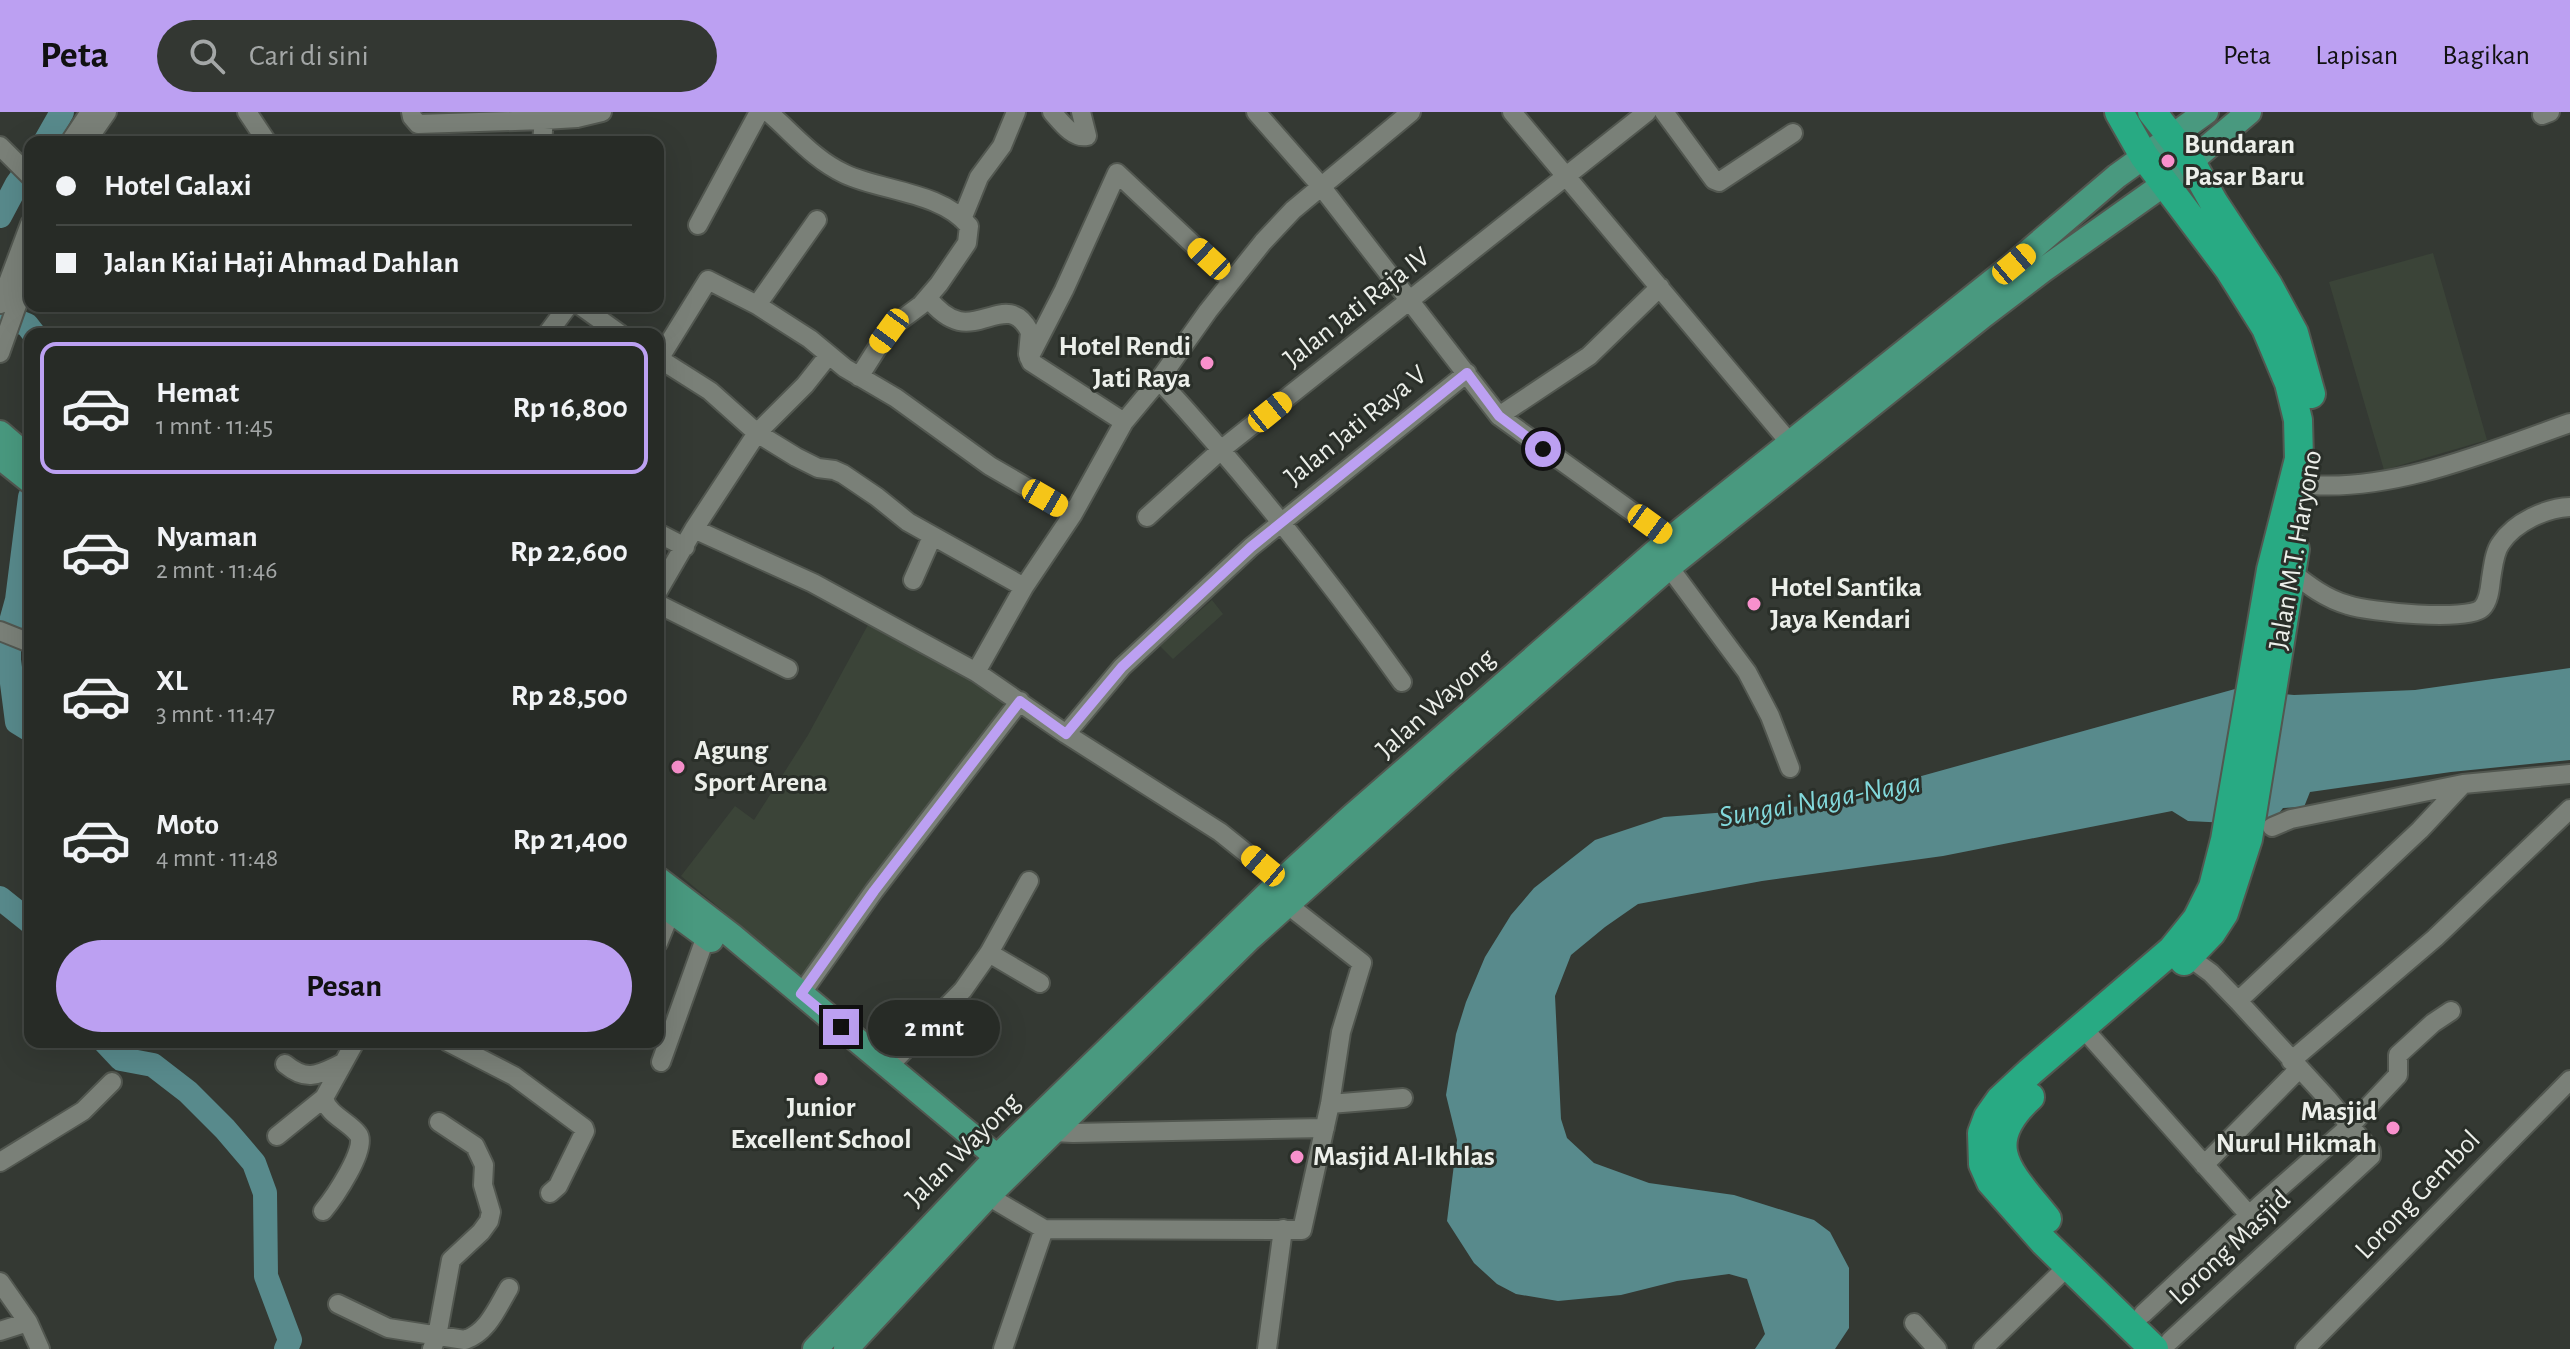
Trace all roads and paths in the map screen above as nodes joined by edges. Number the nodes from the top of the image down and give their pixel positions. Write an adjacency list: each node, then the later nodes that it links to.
1 (90, 112): 24 (street)
2 (107, 112): 25 (street)
3 (247, 112): 26 (street)
4 (411, 112): 20 (street)
5 (602, 112): 21 (street)
6 (759, 112): 37 (street)
7 (768, 112): 35 (street)
8 (1016, 112): 35 (street)
9 (1052, 112): 10 (street)
10 (1081, 112)
11 (1256, 112): 34 (street)
12 (1411, 112): 34 (street)
13 (1512, 112): 32 (street)
14 (1647, 112): 32 (street, Jalan Jati Raja IV)
15 (1664, 112): 22 (street)
16 (2119, 112): 29 (highway, Jalan M.T. Haryono)
17 (2152, 112): 23 (highway, Jalan M.T. Haryono)
18 (2206, 112): 23 (main road, Jalan Wayong)
19 (2249, 112): 30 (main road, Jalan Wayong)
20 (515, 116): 21 (street)
21 (544, 120): 27 (street)
22 (1793, 133)
23 (2172, 135): 29 (main road, Jalan Wayong); 30 (highway, Jalan M.T. Haryono)
24 (74, 136)
25 (90, 136)
26 (263, 136)
27 (543, 136)
28 (0, 146): 31 (street)
29 (2144, 156): 33 (highway, Jalan M.T. Haryono); 61 (main road, Jalan Wayong)
30 (2191, 162): 33 (main road, Jalan Wayong); 66 (highway, Jalan M.T. Haryono)
31 (24, 170)
32 (1566, 177): 41 (street); 43 (street, Jalan Jati Raja IV)
33 (2164, 184): 76 (main road, Jalan Wayong); 87 (highway, Jalan M.T. Haryono)
34 (1320, 185): 40 (street); 43 (street)
35 (962, 219): 42 (street)
36 (817, 220): 44 (street)
37 (698, 225)
38 (24, 246): 45 (street)
39 (24, 278): 45 (street)
40 (1232, 281): 51 (street); 55 (street)
41 (1660, 287): 56 (street); 61 (street)
42 (928, 298): 51 (street); 54 (street)
43 (1410, 303): 53 (street); 62 (street, Jalan Jati Raja IV)
44 (757, 305): 48 (street); 50 (street)
45 (6, 310): 49 (street)
46 (589, 312): 47 (street)
47 (612, 328)
48 (664, 349)
49 (0, 353)
50 (828, 356): 54 (street); 60 (street)
51 (1029, 358): 57 (street)
52 (664, 362): 60 (street)
53 (1467, 373): 56 (street); 70 (street, Jalan Jati Raya V)
54 (859, 377): 68 (street)
55 (1159, 380): 57 (street); 62 (street)
56 (1499, 416): 74 (street)
57 (1124, 422): 68 (street)
58 (2570, 423): 66 (street)
59 (0, 433): 64 (main road)
60 (757, 433): 71 (street); 73 (street)
61 (1790, 443): 74 (main road, Jalan Wayong)
62 (1222, 449): 69 (street, Jalan Jati Raja IV); 70 (street)
63 (0, 457): 65 (main road)
64 (24, 466)
65 (24, 470)
66 (2311, 485): 77 (highway, Jalan M.T. Haryono)
67 (2570, 507): 77 (street)
68 (1073, 514): 80 (street)
69 (1147, 517)
70 (1280, 523): 86 (street); 89 (street, Jalan Jati Raya V)
71 (694, 529): 75 (street); 85 (street)
72 (664, 536): 75 (street)
73 (932, 537): 78 (street); 80 (street)
74 (1670, 539): 96 (main road, Jalan Wayong)
75 (685, 547): 79 (street)
76 (1669, 567): 90 (street); 98 (main road, Jalan Wayong)
77 (2290, 571): 87 (highway, Jalan M.T. Haryono)
78 (913, 580)
79 (664, 581)
80 (1024, 587): 85 (street)
81 (664, 607): 84 (street)
82 (0, 631): 83 (street)
83 (24, 640)
84 (788, 669)
85 (976, 672): 88 (street)
86 (1402, 682)
87 (2262, 682): 94 (highway, Jalan M.T. Haryono)
88 (1020, 701): 89 (street); 104 (street)
89 (1066, 734): 96 (street)
90 (1790, 768)
91 (2570, 774): 92 (street)
92 (2463, 784): 94 (street); 105 (street)
93 (2570, 809): 113 (street)
94 (2248, 835): 102 (highway); 107 (highway)
95 (1029, 881): 101 (street)
96 (1281, 881): 125 (main road, Jalan Wayong)
97 (664, 884): 104 (main road)
98 (1288, 905): 119 (street); 123 (main road, Jalan Wayong)
99 (664, 906): 100 (main road)
100 (706, 936): 110 (street); 125 (main road)
101 (989, 953): 103 (street); 114 (street)
102 (2189, 957): 105 (street); 107 (highway)
103 (1040, 983)
104 (801, 994): 114 (main road)
105 (2238, 1001): 113 (street)
106 (2451, 1011): 121 (street)
107 (2088, 1034): 127 (street); 134 (highway); 138 (highway)
108 (352, 1048): 111 (street)
109 (460, 1048): 128 (street)
110 (661, 1062)
111 (343, 1063): 112 (street); 117 (street)
112 (285, 1064)
113 (2295, 1065): 121 (street); 127 (street)
114 (888, 1067): 125 (main road)
115 (2570, 1080): 151 (street, Lorong Gembol)
116 (112, 1082): 126 (street)
117 (324, 1098): 124 (street); 130 (street)
118 (1403, 1098): 119 (street)
119 (1330, 1104): 122 (street)
120 (439, 1122): 142 (street)
121 (2350, 1126): 131 (street); 143 (street, Lorong Masjid)
122 (1325, 1128): 123 (street); 133 (street)
123 (1054, 1132): 129 (main road, Jalan Wayong)
124 (277, 1136)
125 (987, 1160): 145 (main road, Jalan Wayong)
126 (0, 1162)
127 (2204, 1165): 131 (street)
128 (550, 1193)
129 (988, 1196): 132 (street); 146 (main road, Jalan Wayong)
130 (323, 1211)
131 (2249, 1215): 138 (street)
132 (1044, 1229): 133 (street); 147 (street)
133 (1283, 1229): 148 (street)
134 (2069, 1265): 143 (highway); 150 (street)
135 (0, 1282): 139 (street)
136 (509, 1288): 142 (street)
137 (338, 1304): 142 (street)
138 (2143, 1314): 143 (highway)
139 (28, 1322): 141 (street); 144 (street)
140 (1914, 1323): 149 (street)
141 (0, 1331)
142 (434, 1343)
143 (2168, 1346)
144 (40, 1349)
145 (815, 1349)
146 (846, 1349)
147 (1003, 1349)
148 (1267, 1349)
149 (1937, 1349)
150 (1983, 1349)
151 (2305, 1349)

